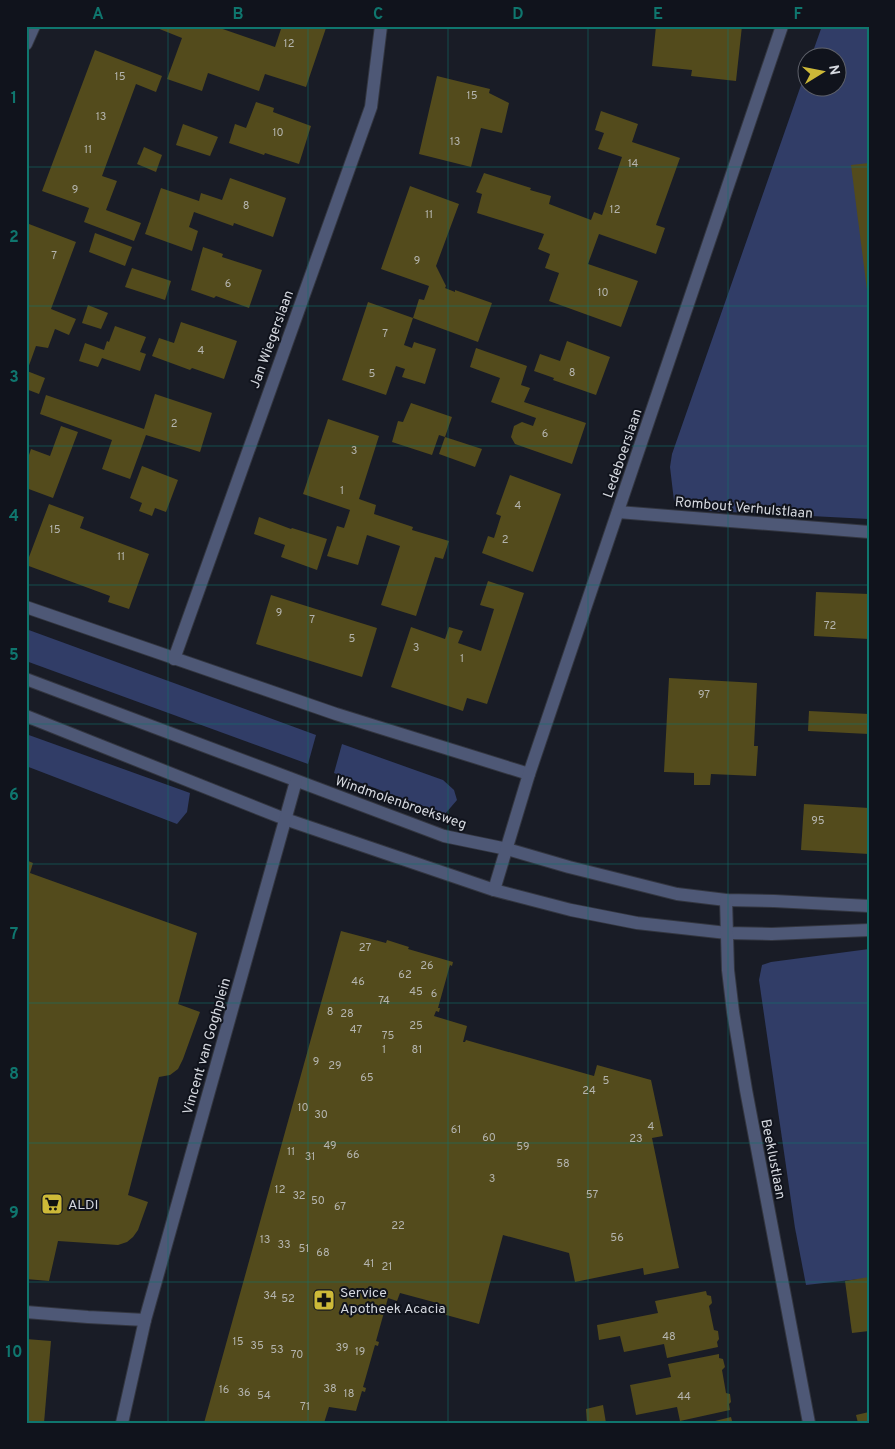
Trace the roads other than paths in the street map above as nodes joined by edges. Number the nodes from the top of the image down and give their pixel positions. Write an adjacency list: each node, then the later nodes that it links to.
1 (34, 26): 4 (street)
2 (381, 26): 8 (street, Jan Wiegerslaan)
3 (782, 26): 5 (street, Ledeboerslaan)
4 (26, 44)
5 (618, 512): 6 (street, Rombout Verhulstlaan); 11 (street, Ledeboerslaan)
6 (869, 532)
7 (26, 607): 8 (street)
8 (174, 659): 11 (street)
9 (26, 679): 12 (street, Windmolenbroeksweg)
10 (26, 716): 13 (street)
11 (529, 774): 14 (street, Ledeboerslaan)
12 (296, 781): 13 (street, Vincent van Goghplein); 14 (street, Windmolenbroeksweg)
13 (285, 818): 15 (street); 21 (street, Vincent van Goghplein)
14 (506, 849): 15 (street, Ledeboerslaan); 16 (street, Windmolenbroeksweg)
15 (494, 890): 19 (street)
16 (726, 900): 17 (street, Windmolenbroeksweg); 19 (street, Beeklustlaan)
17 (869, 906)
18 (869, 930): 19 (street)
19 (727, 933): 23 (street, Beeklustlaan)
20 (26, 1312): 21 (street)
21 (145, 1320): 22 (street, Vincent van Goghplein)
22 (122, 1423)
23 (809, 1423)

